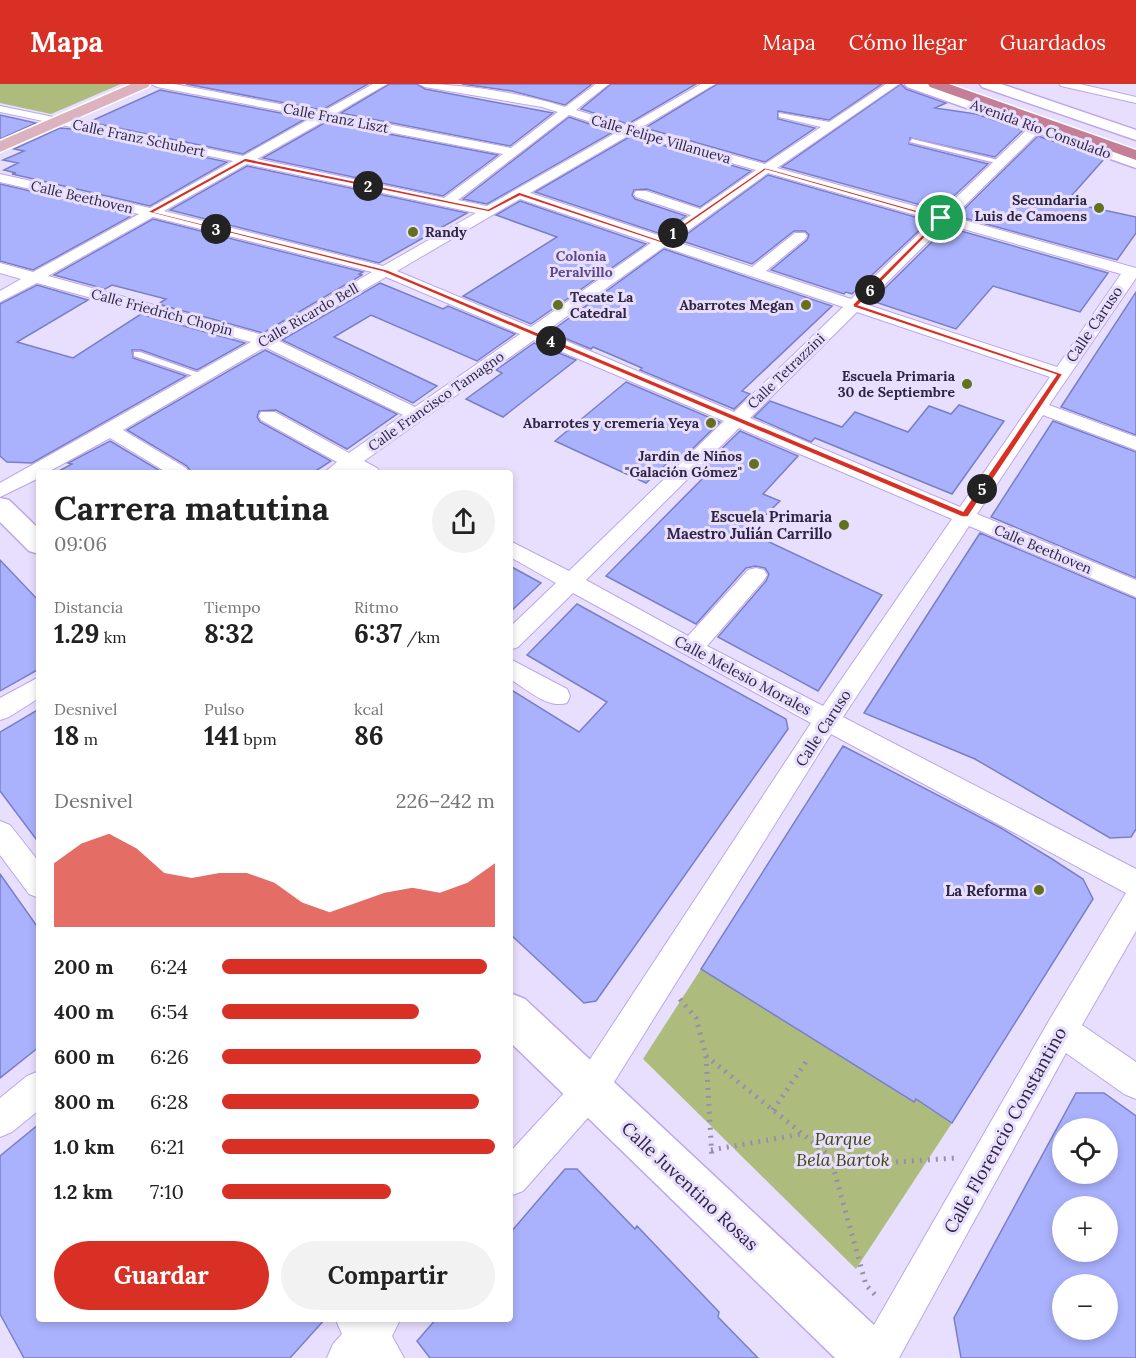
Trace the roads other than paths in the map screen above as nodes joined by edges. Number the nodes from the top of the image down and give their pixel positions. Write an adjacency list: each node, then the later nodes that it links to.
1 (143, 84): 21 (main road)
2 (157, 84): 20 (street, Calle Franz Liszt)
3 (381, 84): 20 (street)
4 (425, 84): 17 (street, Calle Felipe Villanueva)
5 (603, 84): 17 (street)
6 (709, 84): 25 (street, Calle Ricardo Bell)
7 (893, 84): 23 (street, Calle Francisco Tamagno)
8 (912, 84): 24 (main road, Avenida Río Consulado)
9 (935, 84): 31 (highway)
10 (961, 84): 28 (highway)
11 (1065, 84): 14 (street)
12 (1115, 84): 14 (street)
13 (993, 85): 18 (main road, Avenida Río Consulado)
14 (1102, 93): 15 (street); 18 (street)
15 (1136, 100)
16 (0, 109): 21 (street, Calle Franz Schubert)
17 (568, 110): 25 (street, Calle Felipe Villanueva); 30 (street)
18 (1072, 113): 22 (main road, Avenida Río Consulado)
19 (783, 115): 23 (street)
20 (325, 116): 30 (street, Calle Franz Liszt); 32 (street)
21 (58, 121): 29 (main road); 32 (street, Calle Franz Schubert)
22 (1097, 121): 26 (main road, Avenida Río Consulado); 28 (highway)
23 (832, 126): 35 (street, Calle Francisco Tamagno)
24 (1036, 127): 33 (street, Calle Tetrazzini); 34 (main road, Avenida Río Consulado)
25 (629, 130): 35 (street, Calle Felipe Villanueva); 37 (street, Calle Ricardo Bell)
26 (1136, 135)
27 (912, 141): 33 (lane)
28 (1136, 144)
29 (0, 147)
30 (514, 152): 39 (street)
31 (1136, 155)
32 (245, 160): 39 (street, Calle Franz Schubert); 41 (street)
33 (1000, 162): 43 (street, Calle Tetrazzini)
34 (1136, 163)
35 (766, 169): 42 (street, Calle Francisco Tamagno); 43 (street, Calle Felipe Villanueva)
36 (0, 178): 41 (street, Calle Beethoven)
37 (519, 194): 40 (street, Calle Ricardo Bell); 45 (street)
38 (641, 194): 42 (street)
39 (447, 202): 40 (street, Calle Franz Schubert)
40 (489, 211): 47 (street, Calle Ricardo Bell)
41 (150, 212): 47 (street, Calle Beethoven); 50 (street)
42 (701, 214): 45 (street, Calle Francisco Tamagno)
43 (941, 218): 49 (street, Calle Felipe Villanueva); 52 (street, Calle Tetrazzini)
44 (800, 236): 48 (street)
45 (661, 242): 48 (street); 53 (street, Calle Francisco Tamagno)
46 (0, 268): 50 (street, Calle Friedrich Chopin)
47 (386, 271): 53 (street, Calle Beethoven); 54 (street, Calle Ricardo Bell)
48 (754, 273): 52 (street)
49 (1133, 273): 56 (street, Calle Caruso)
50 (36, 277): 51 (street); 54 (street, Calle Friedrich Chopin)
51 (0, 297)
52 (855, 305): 56 (street); 61 (street, Calle Tetrazzini)
53 (531, 333): 59 (street, Calle Francisco Tamagno); 61 (street, Calle Beethoven)
54 (263, 340): 57 (street, Calle Ricardo Bell); 59 (street, Calle Friedrich Chopin)
55 (137, 354): 57 (lane)
56 (1060, 374): 58 (street, Calle Caruso)
57 (203, 376): 62 (street, Calle Ricardo Bell)
58 (1037, 407): 63 (street); 71 (street, Calle Caruso)
59 (417, 415): 64 (street, Calle Francisco Tamagno)
60 (268, 416): 64 (street)
61 (736, 420): 71 (street, Calle Beethoven); 75 (street, Calle Tetrazzini)
62 (110, 430): 65 (street, Calle Ricardo Bell); 66 (street)
63 (1136, 444)
64 (343, 467): 67 (street)
65 (38, 470)
66 (176, 470)
67 (359, 470)
68 (36, 471): 69 (street, Calle Ricardo Bell)
69 (0, 491)
70 (0, 506): 72 (main road)
71 (965, 515): 76 (street, Calle Beethoven); 83 (street, Calle Caruso)
72 (36, 542)
73 (513, 551): 75 (street, Calle Melesio Morales)
74 (756, 575): 78 (street)
75 (572, 582): 77 (street, Calle Tetrazzini); 78 (street, Calle Melesio Morales)
76 (1136, 589)
77 (513, 638)
78 (691, 648): 83 (street, Calle Melesio Morales)
79 (513, 670): 81 (street)
80 (36, 688): 82 (street)
81 (558, 696)
82 (0, 710)
83 (827, 720): 86 (street, Calle Melesio Morales); 92 (street, Calle Caruso)
84 (0, 833): 85 (street)
85 (36, 881)
86 (1136, 884)
87 (1136, 903): 89 (street, Calle Florencio Constantino)
88 (513, 1016): 92 (main road, Calle Juventino Rosas)
89 (1061, 1030): 90 (street); 96 (street, Calle Florencio Constantino)
90 (1136, 1083)
91 (36, 1090): 93 (street)
92 (589, 1091): 94 (street, Calle Caruso); 95 (main road, Calle Juventino Rosas)
93 (0, 1120)
94 (513, 1175)
95 (872, 1358)
96 (877, 1358)

